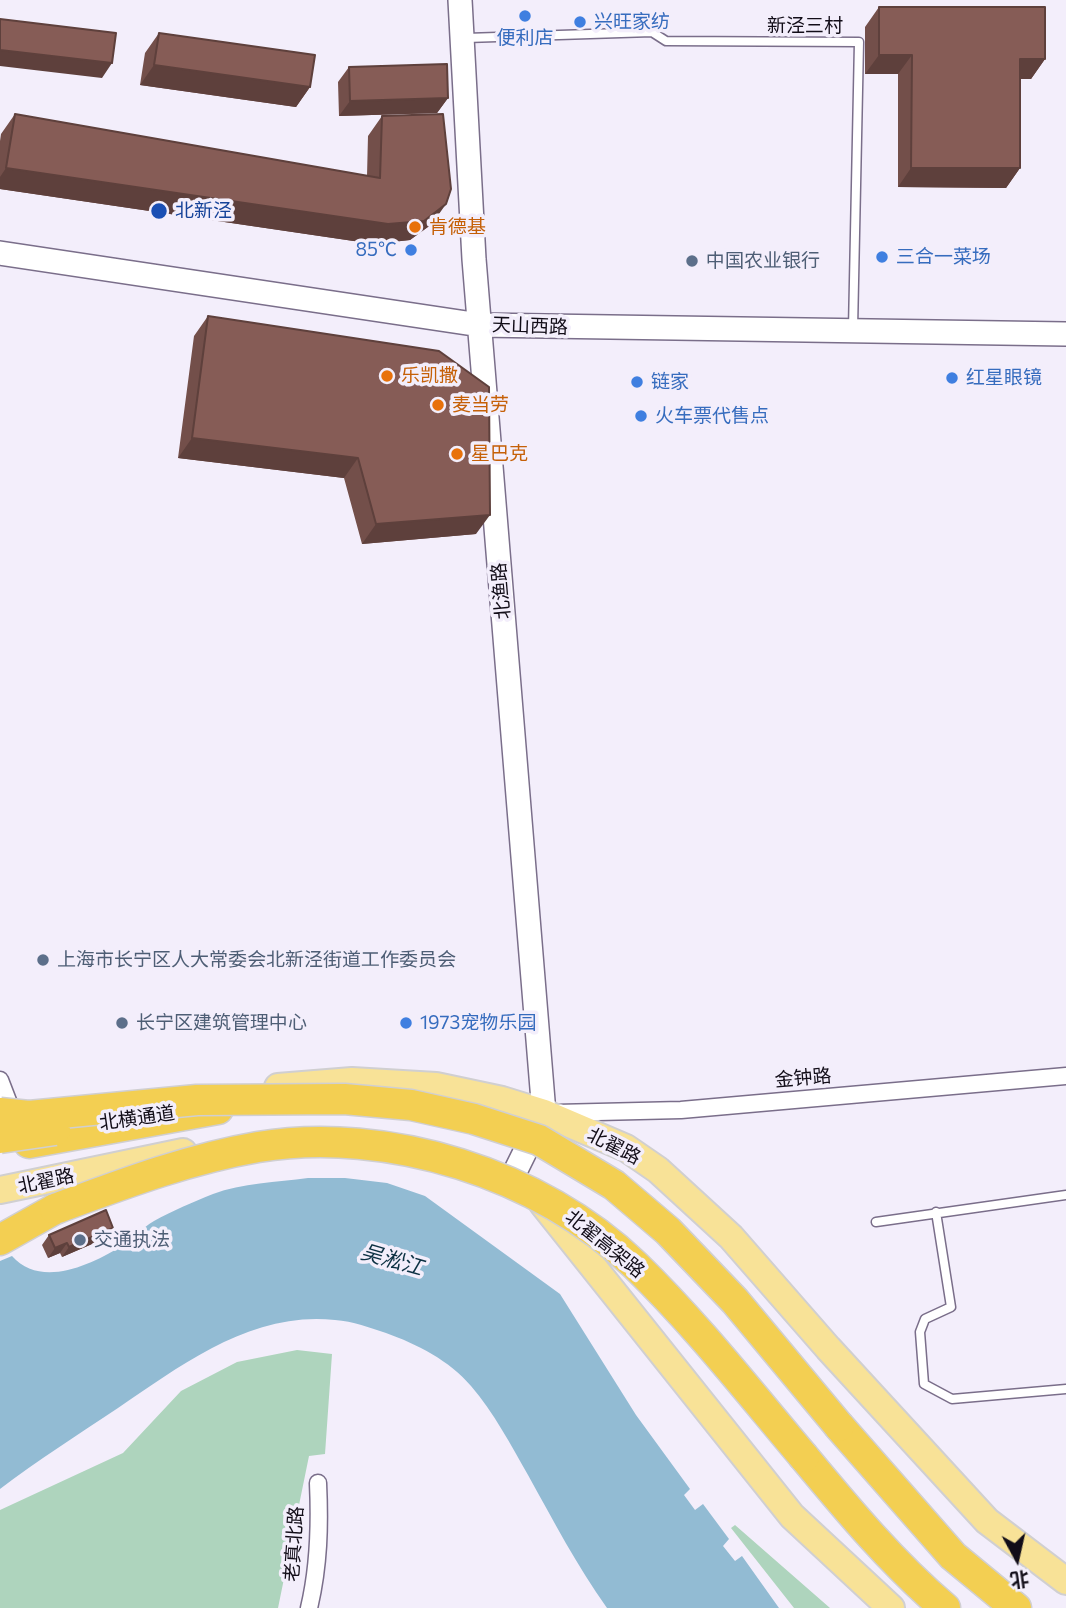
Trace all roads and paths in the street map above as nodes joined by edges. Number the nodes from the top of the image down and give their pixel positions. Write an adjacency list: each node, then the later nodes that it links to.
1 (460, 0): 2 (street, 北渔路)
2 (463, 38): 4 (street, 北渔路); 5 (lane, 新泾三村)
3 (0, 253): 4 (street, 天山西路)
4 (480, 325): 5 (street, 天山西路); 11 (street, 北渔路)
5 (853, 332): 6 (street, 天山西路)
6 (1066, 334)
7 (1066, 1076): 11 (street, 金钟路)
8 (0, 1080): 12 (street)
9 (273, 1098): 10 (highway, bridge); 12 (highway, 北横通道, bridge); 25 (highway, bridge)
10 (0, 1113)
11 (544, 1113): 12 (main road, 北翟路); 13 (street); 21 (main road, 北翟路)
12 (6, 1142)
13 (513, 1174): 14 (main road, 北翟路); 23 (main road, 北翟路)
14 (0, 1191)
15 (1066, 1195): 16 (lane)
16 (936, 1212): 17 (lane); 19 (lane)
17 (876, 1222)
18 (0, 1236): 24 (highway, 北翟高架路, bridge)
19 (1066, 1389)
20 (318, 1483): 22 (street, 老真北路)
21 (1066, 1581)
22 (310, 1608)
23 (891, 1608)
24 (945, 1608)
25 (1016, 1608)

